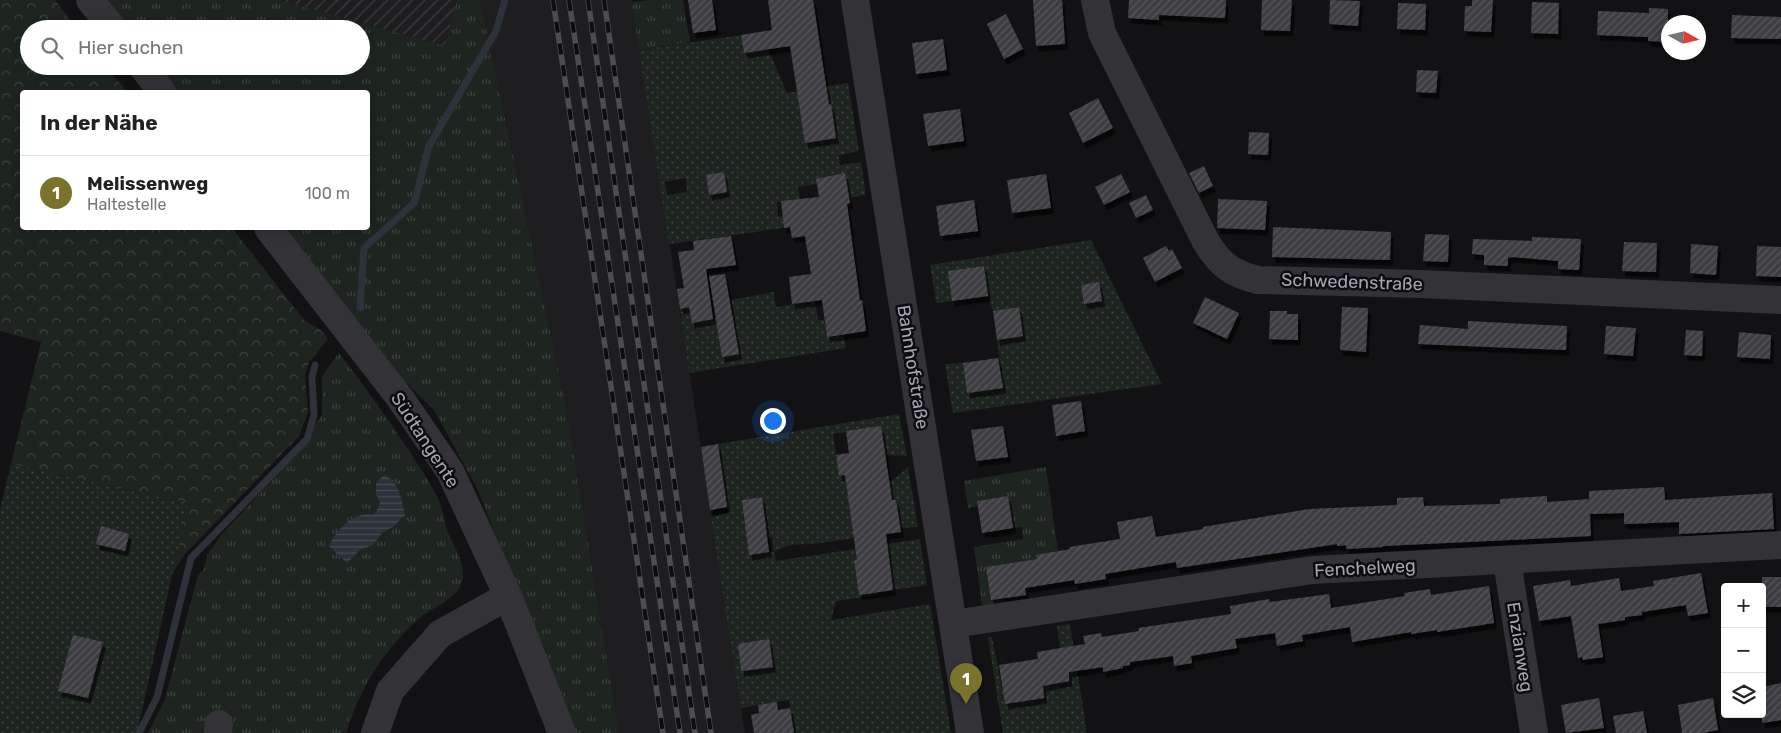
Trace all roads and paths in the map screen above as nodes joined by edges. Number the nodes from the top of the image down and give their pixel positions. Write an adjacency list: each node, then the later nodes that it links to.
1 (90, 0): 4 (street)
2 (856, 0): 12 (street, Bahnhofstraße)
3 (1095, 0): 8 (street, Schwedenstraße)
4 (106, 20)
5 (149, 75): 6 (street)
6 (160, 90)
7 (270, 230): 11 (street, Südtangente)
8 (1781, 300)
9 (1781, 545): 10 (street, Fenchelweg)
10 (1507, 561): 12 (street, Fenchelweg); 16 (street, Enzianweg)
11 (508, 596): 13 (street); 14 (street, Südtangente)
12 (953, 624): 15 (street, Bahnhofstraße)
13 (375, 733)
14 (562, 733)
15 (970, 733)
16 (1534, 733)

